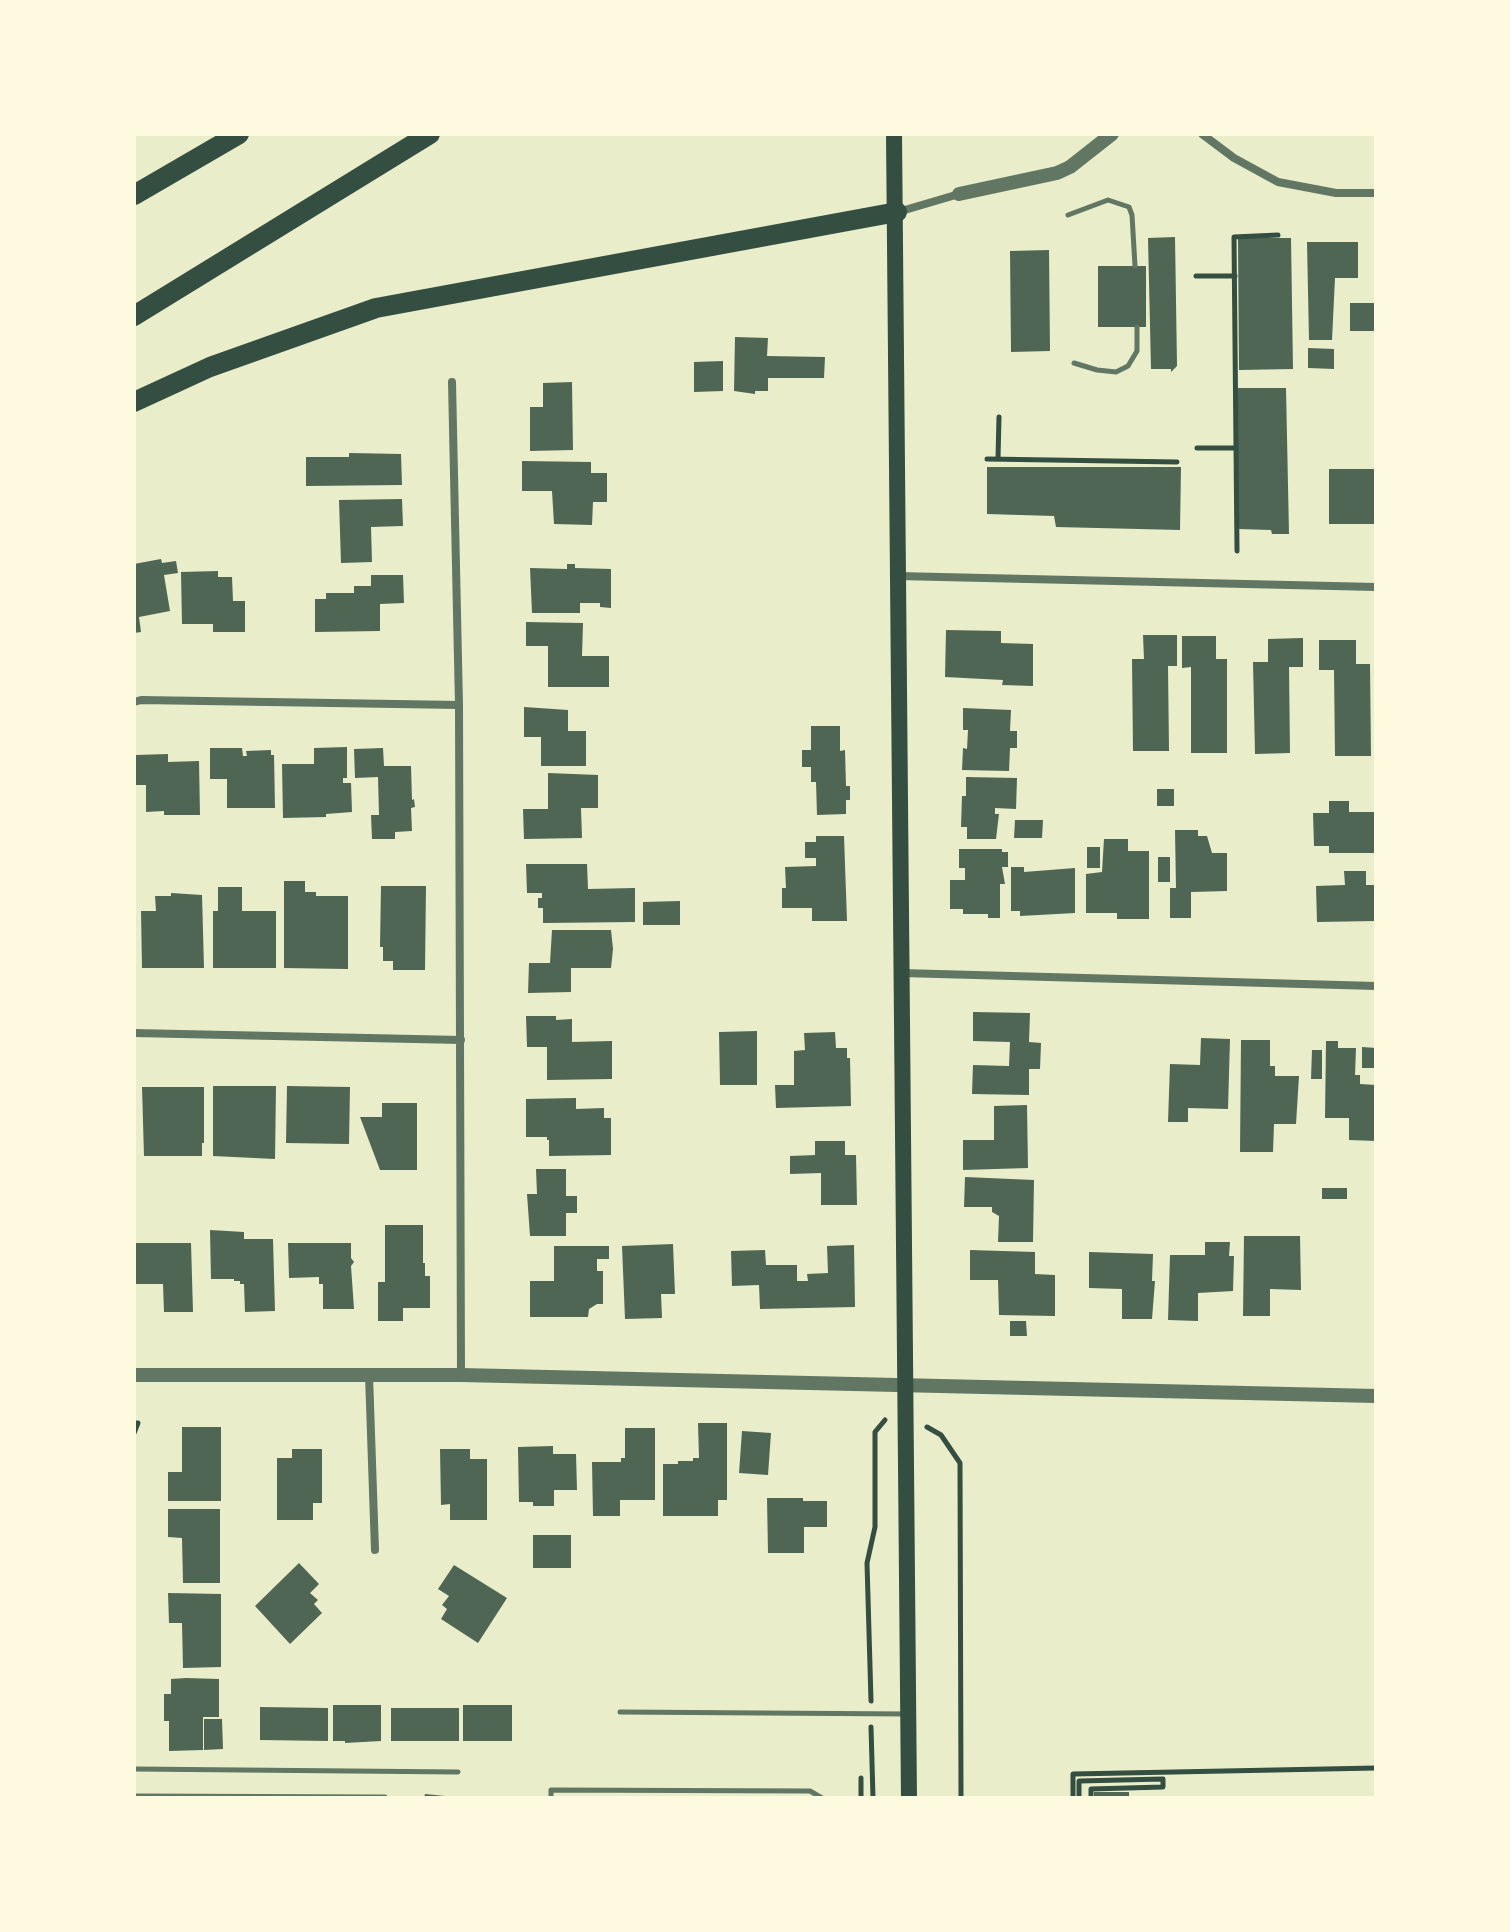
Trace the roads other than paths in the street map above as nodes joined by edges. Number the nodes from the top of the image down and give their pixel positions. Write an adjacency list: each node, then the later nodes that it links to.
1 (239, 134): 8 (highway)
2 (430, 134): 12 (highway)
3 (894, 134): 9 (main road)
4 (1112, 134): 7 (street)
5 (1202, 134): 6 (street)
6 (1376, 193)
7 (959, 194): 9 (street)
8 (134, 195)
9 (897, 212): 16 (highway); 17 (main road)
10 (1068, 215): 11 (lane)
11 (1135, 266)
12 (134, 316)
13 (1137, 327): 14 (lane)
14 (1074, 363)
15 (452, 382): 20 (street)
16 (134, 402)
17 (897, 576): 18 (street); 21 (main road)
18 (1376, 587)
19 (134, 702): 20 (street)
20 (459, 705): 24 (street)
21 (902, 973): 22 (street); 28 (main road)
22 (1376, 986)
23 (134, 1033): 24 (street)
24 (461, 1040): 27 (street)
25 (134, 1375): 26 (street)
26 (369, 1375): 27 (street); 30 (street)
27 (461, 1375): 28 (street)
28 (904, 1386): 29 (street); 32 (main road)
29 (1376, 1396)
30 (375, 1550)
31 (620, 1712): 32 (lane)
32 (908, 1714): 41 (main road)
33 (134, 1769): 34 (lane)
34 (458, 1772)
35 (635, 1790): 38 (lane); 39 (lane); 40 (lane)
36 (134, 1796): 37 (lane)
37 (385, 1797)
38 (551, 1798)
39 (635, 1798)
40 (822, 1798)
41 (909, 1798)

